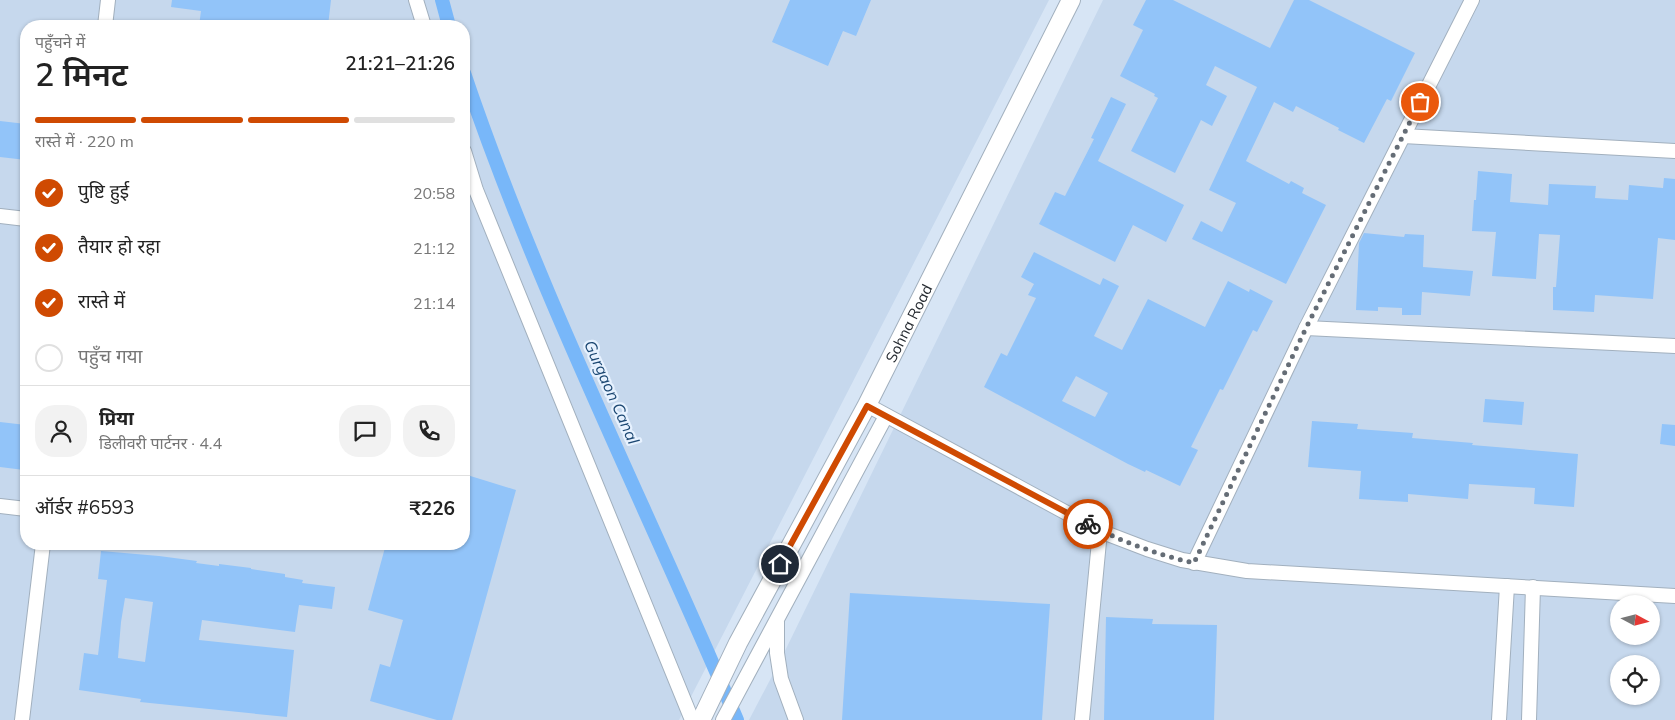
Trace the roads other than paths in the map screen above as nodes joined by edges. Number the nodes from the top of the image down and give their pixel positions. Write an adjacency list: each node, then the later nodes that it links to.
1 (108, 0): 5 (street)
2 (416, 0): 6 (street)
3 (1071, 0): 14 (main road, Sohna Road)
4 (1472, 0): 7 (street)
5 (106, 20)
6 (422, 20)
7 (1403, 136): 8 (street); 12 (street)
8 (1675, 151)
9 (470, 170): 27 (street)
10 (0, 216): 11 (street)
11 (20, 218)
12 (1306, 328): 13 (street); 20 (street)
13 (1675, 346)
14 (867, 406): 15 (street); 25 (main road, Sohna Road)
15 (886, 416): 18 (street); 24 (street)
16 (0, 506): 17 (street)
17 (20, 508)
18 (1100, 530): 20 (street); 30 (street)
19 (42, 550): 26 (street)
20 (1194, 563): 21 (street)
21 (1507, 586): 22 (street); 31 (street)
22 (1533, 587): 23 (street); 32 (street)
23 (1675, 596)
24 (777, 618): 28 (street); 29 (street)
25 (704, 714)
26 (22, 720)
27 (692, 720)
28 (723, 720)
29 (796, 720)
30 (1082, 720)
31 (1499, 720)
32 (1529, 720)

